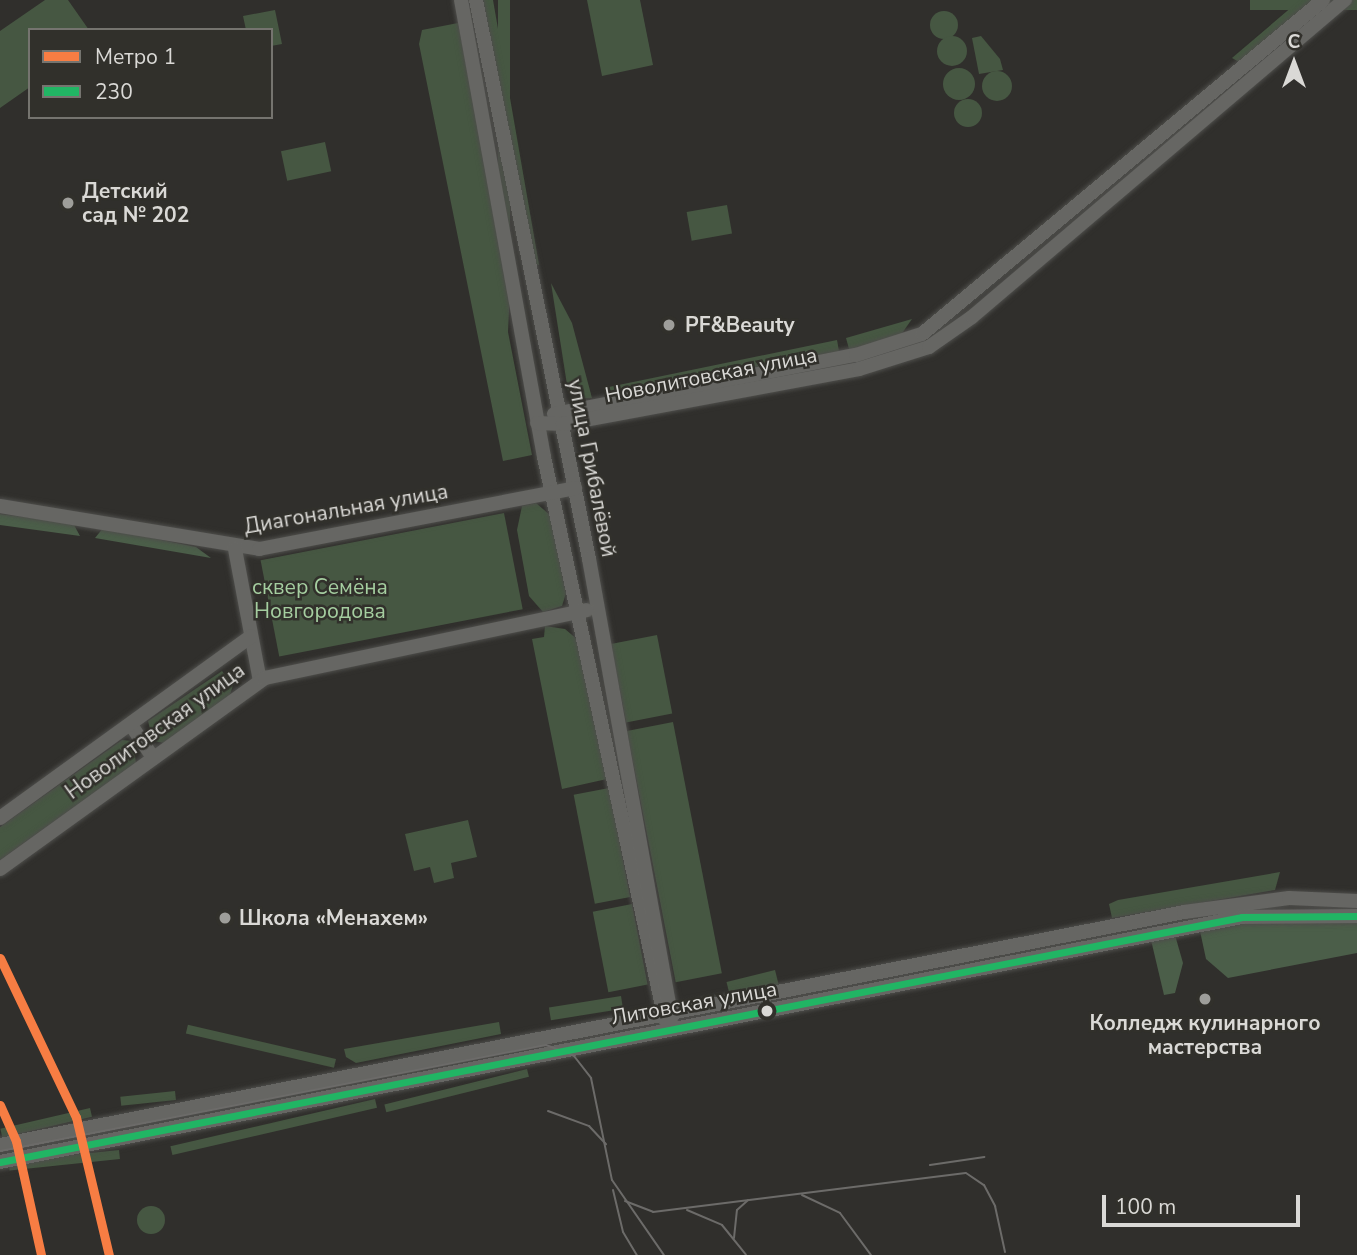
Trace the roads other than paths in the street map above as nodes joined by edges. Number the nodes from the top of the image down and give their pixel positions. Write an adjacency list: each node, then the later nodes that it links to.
1 (461, 0): 6 (street, улица Грибалёвой)
2 (476, 0): 5 (street, улица Грибалёвой)
3 (1323, 0): 5 (street, Новолитовская улица)
4 (1345, 0): 5 (street, Новолитовская улица)
5 (561, 418): 6 (street, Новолитовская улица); 7 (street, улица Грибалёвой)
6 (537, 422): 8 (street, улица Грибалёвой)
7 (575, 488): 8 (street, Диагональная улица); 11 (street, улица Грибалёвой)
8 (554, 492): 10 (street, Диагональная улица); 12 (street, улица Грибалёвой)
9 (0, 506): 10 (street, Диагональная улица)
10 (235, 549): 13 (street)
11 (595, 608): 12 (street, Новолитовская улица); 21 (street, улица Грибалёвой)
12 (579, 611): 14 (street, Новолитовская улица); 21 (street, улица Грибалёвой)
13 (251, 636): 14 (street); 15 (street, Новолитовская улица)
14 (260, 681): 16 (street, Новолитовская улица)
15 (131, 725): 16 (street); 17 (street, Новолитовская улица)
16 (153, 758): 18 (street, Новолитовская улица)
17 (0, 818)
18 (0, 869)
19 (1357, 901): 21 (street, Литовская улица)
20 (1357, 916): 22 (street, Литовская улица)
21 (667, 1011): 22 (street, улица Грибалёвой); 23 (street, Литовская улица)
22 (670, 1027): 24 (street, Литовская улица)
23 (0, 1145)
24 (0, 1162)

